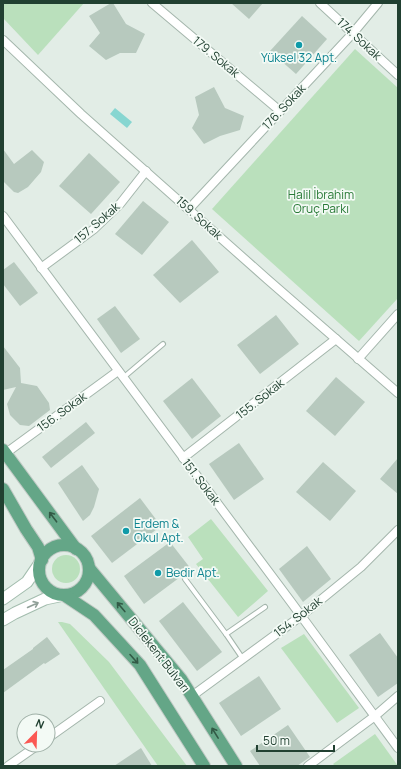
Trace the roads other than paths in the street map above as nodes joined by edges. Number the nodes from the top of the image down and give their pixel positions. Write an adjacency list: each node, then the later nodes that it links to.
1 (152, 3): 7 (street, 179. Sokak)
2 (320, 3): 4 (street, 174. Sokak)
3 (378, 3): 4 (street, 176. Sokak)
4 (353, 33): 6 (street, 174. Sokak); 7 (street, 176. Sokak)
5 (3, 40): 8 (street, 159. Sokak)
6 (398, 75)
7 (280, 111): 9 (street, 176. Sokak)
8 (146, 171): 9 (street, 159. Sokak); 11 (street, 157. Sokak)
9 (189, 209): 13 (street, 159. Sokak)
10 (3, 216): 11 (street, 151. Sokak)
11 (42, 268): 16 (street, 151. Sokak)
12 (398, 314): 15 (street)
13 (336, 339): 15 (street, 159. Sokak); 19 (street, 155. Sokak)
14 (163, 344): 16 (lane)
15 (358, 358): 17 (street, 159. Sokak)
16 (121, 374): 18 (street, 156. Sokak); 19 (street, 151. Sokak)
17 (398, 393)
18 (4, 451): 22 (main road, one-way to 18)
19 (183, 458): 29 (street, 151. Sokak)
20 (3, 489): 23 (main road)
21 (398, 530): 29 (street, 154. Sokak)
22 (76, 548): 23 (main road); 24 (main road)
23 (42, 560): 26 (main road); 27 (main road)
24 (89, 568): 26 (main road); 33 (main road, Diclekent Bulvarı, one-way to 24)
25 (184, 579): 31 (lane)
26 (64, 595): 30 (main road, one-way to 26); 41 (main road, Diclekent Bulvarı, one-way to 41)
27 (3, 599)
28 (265, 607): 31 (lane)
29 (301, 616): 32 (street, 154. Sokak); 36 (street, 151. Sokak)
30 (3, 620)
31 (226, 634): 32 (lane)
32 (243, 659): 33 (street, 154. Sokak)
33 (192, 696): 42 (main road, Diclekent Bulvarı, one-way to 33)
34 (398, 696): 36 (street)
35 (100, 701): 37 (street)
36 (375, 716): 38 (street, 151. Sokak); 43 (street)
37 (56, 732)
38 (398, 748)
39 (27, 753): 40 (street)
40 (8, 766)
41 (204, 766)
42 (236, 766)
43 (308, 766)

